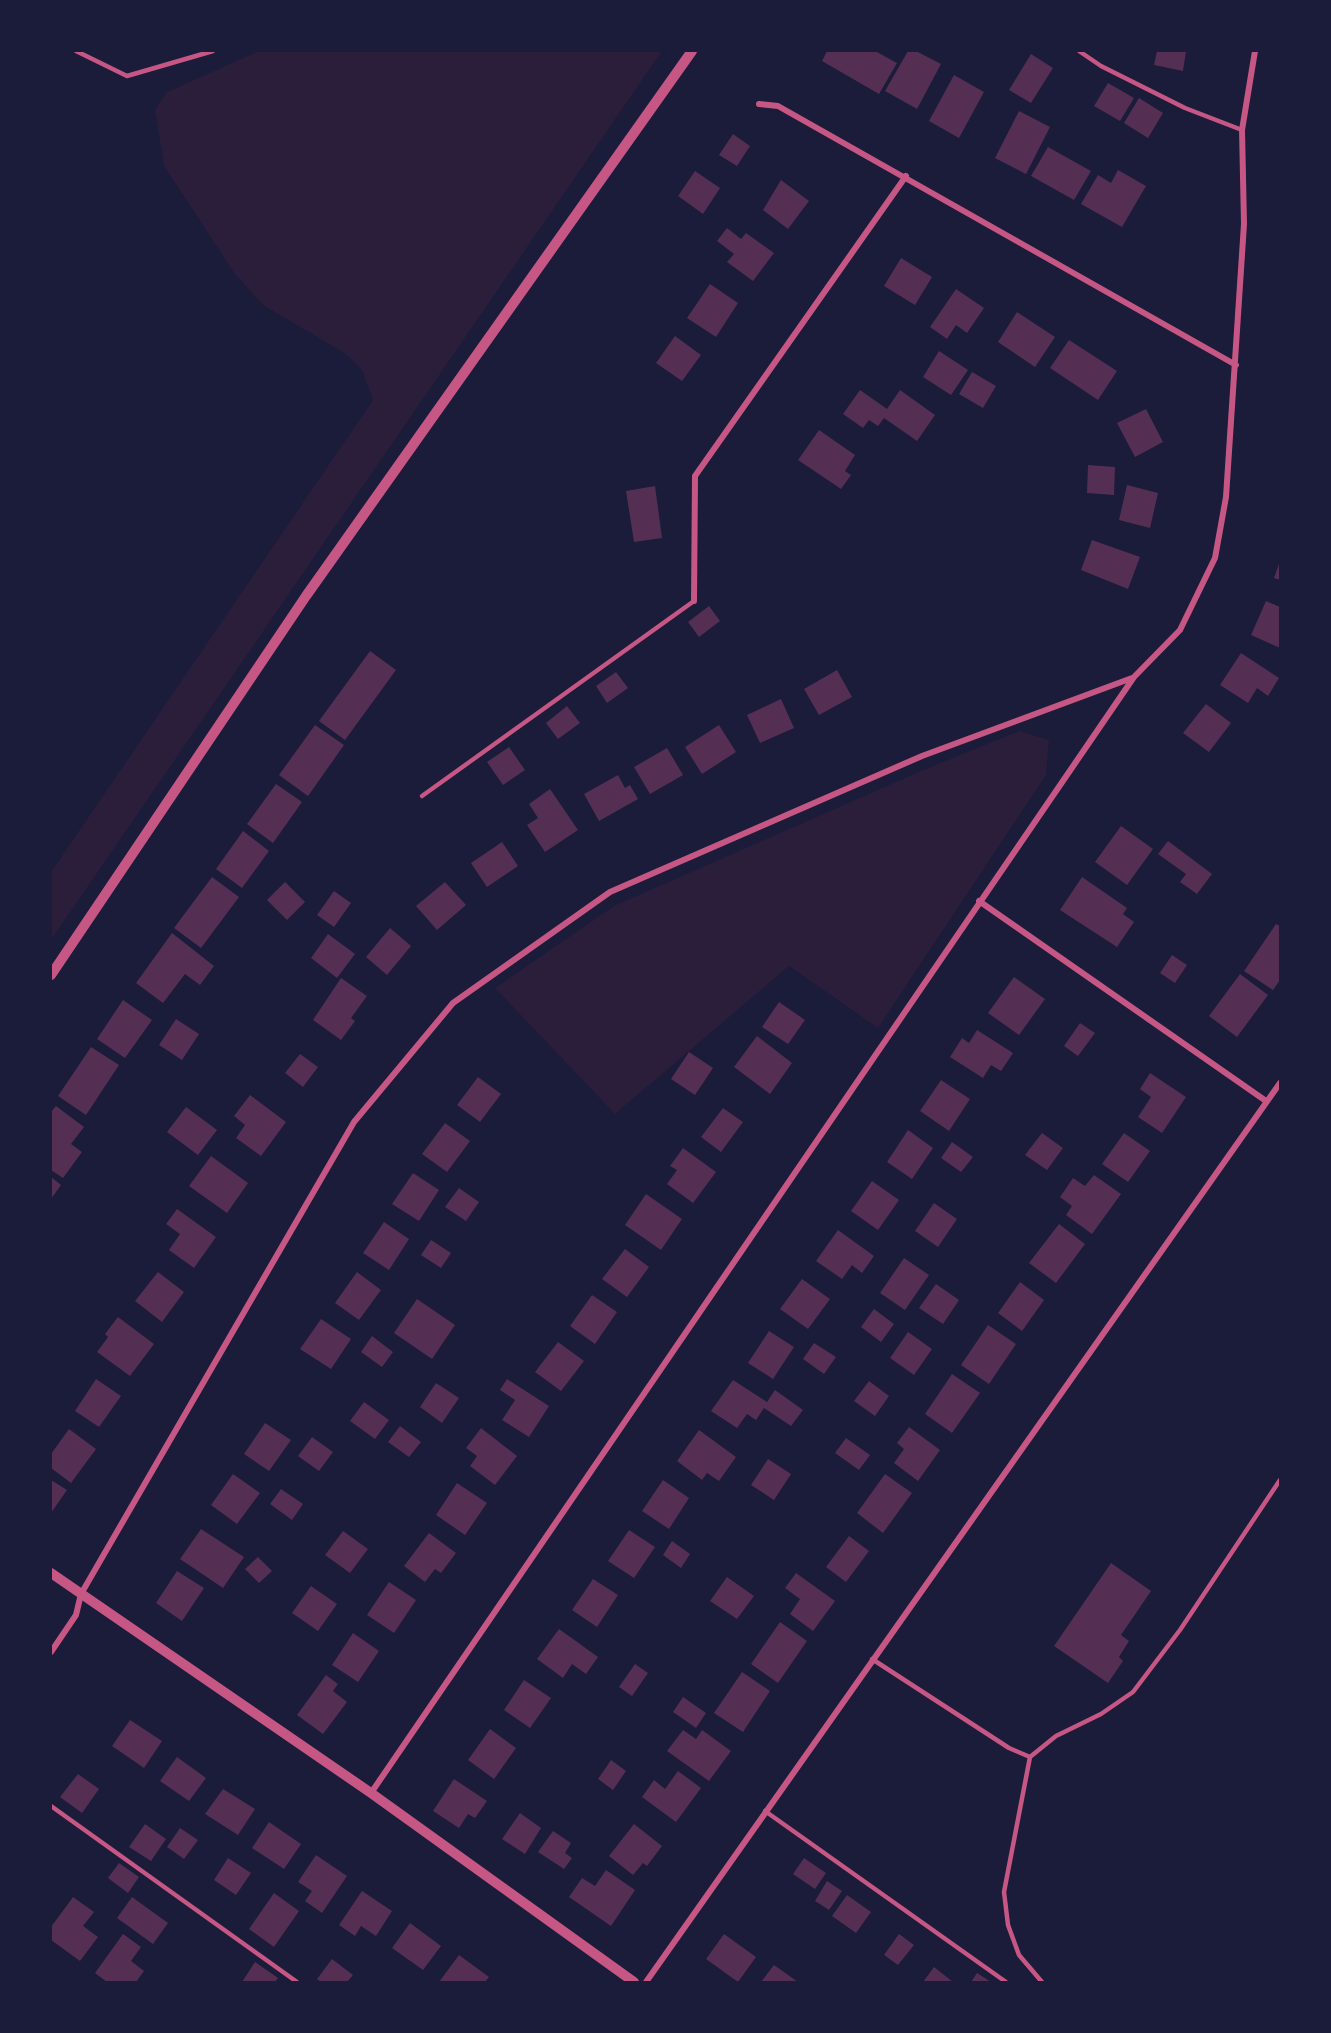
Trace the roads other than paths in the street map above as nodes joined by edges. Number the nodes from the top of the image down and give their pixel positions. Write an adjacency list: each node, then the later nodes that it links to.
1 (76, 51): 2 (lane)
2 (213, 51)
3 (692, 51): 14 (street)
4 (1079, 51): 7 (lane)
5 (1255, 51): 7 (street)
6 (759, 104): 8 (street)
7 (1242, 130): 9 (street)
8 (906, 176): 9 (street); 10 (street)
9 (1236, 365): 11 (street)
10 (694, 601): 12 (lane)
11 (1134, 677): 13 (street); 19 (street)
12 (422, 796)
13 (980, 901): 16 (street); 23 (street)
14 (51, 975)
15 (1280, 1083): 16 (street)
16 (1266, 1101): 21 (street)
17 (1280, 1480): 22 (lane)
18 (51, 1574): 19 (street)
19 (81, 1594): 20 (street); 23 (street)
20 (51, 1652)
21 (872, 1659): 22 (lane); 25 (street)
22 (1030, 1757): 30 (lane)
23 (370, 1794): 27 (street)
24 (51, 1806): 26 (lane)
25 (765, 1811): 28 (street); 29 (lane)
26 (297, 1982)
27 (634, 1982)
28 (646, 1982)
29 (1006, 1982)
30 (1042, 1982)

